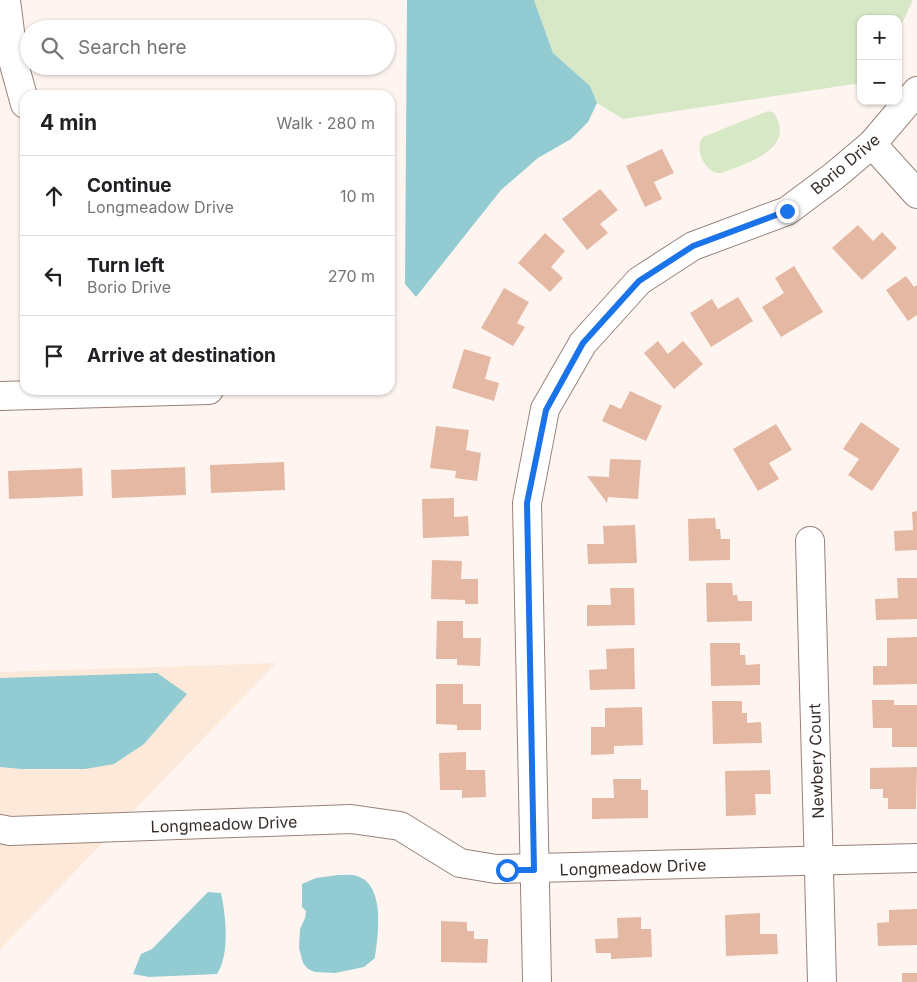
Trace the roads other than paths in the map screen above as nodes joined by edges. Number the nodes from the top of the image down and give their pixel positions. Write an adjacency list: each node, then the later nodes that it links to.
1 (6, 0): 2 (street)
2 (21, 90)
3 (917, 91): 4 (street, Borio Drive)
4 (872, 144): 5 (street); 12 (street, Borio Drive)
5 (917, 194)
6 (20, 394): 7 (street)
7 (0, 396)
8 (810, 541): 11 (street, Newbery Court)
9 (0, 829): 12 (street, Longmeadow Drive)
10 (917, 858): 11 (street, Longmeadow Drive)
11 (819, 861): 12 (street, Longmeadow Drive); 14 (street, Newbery Court)
12 (534, 870): 13 (street, Borio Drive)
13 (537, 982)
14 (822, 982)

